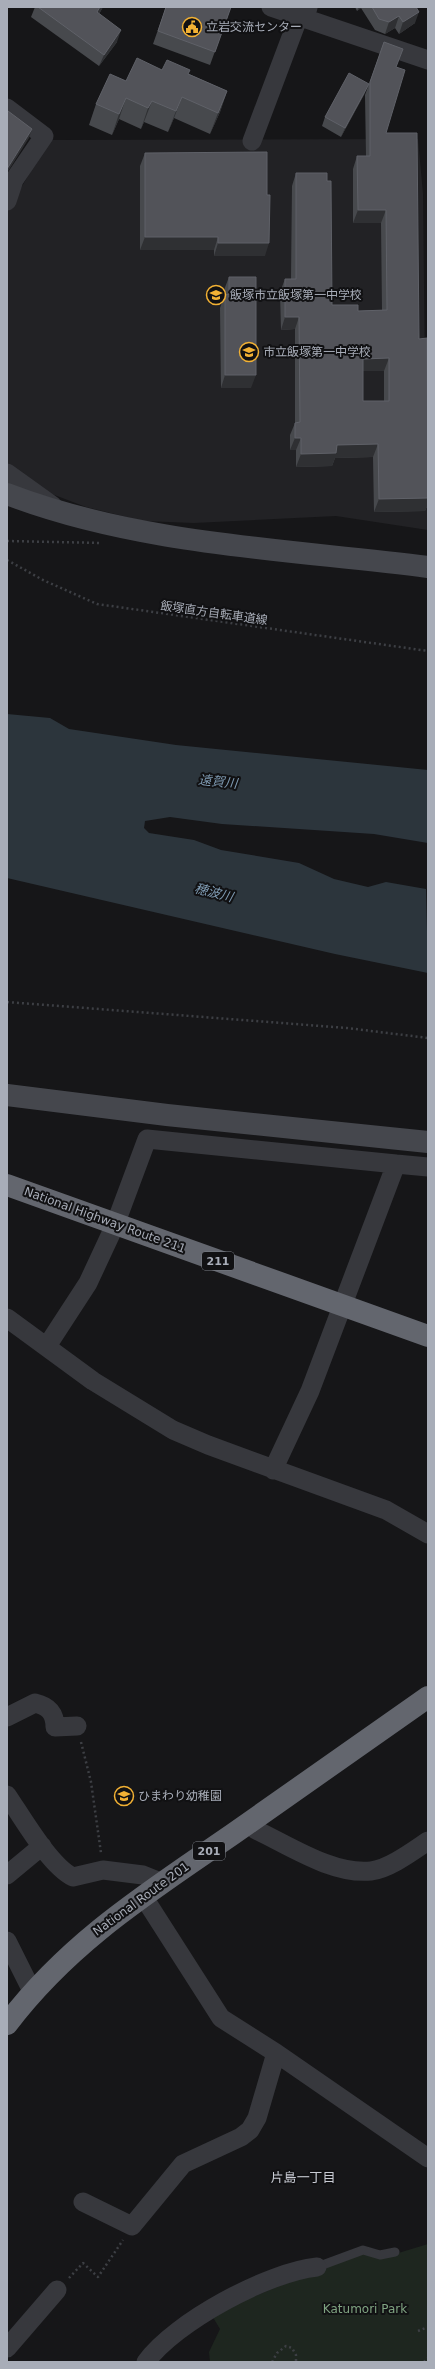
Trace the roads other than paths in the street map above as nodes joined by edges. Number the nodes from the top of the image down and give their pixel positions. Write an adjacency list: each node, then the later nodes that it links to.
1 (272, 7): 2 (street)
2 (304, 12): 3 (street); 5 (street)
3 (428, 60)
4 (7, 108): 6 (street)
5 (252, 141)
6 (7, 201)
7 (7, 473): 9 (street)
8 (7, 494): 9 (street)
9 (58, 510): 10 (street)
10 (428, 567)
11 (7, 1095): 12 (street)
12 (428, 1142)
13 (396, 1164): 14 (street); 16 (street); 17 (street)
14 (428, 1167)
15 (7, 1185): 16 (highway, National Highway Route 211 / 211)
16 (116, 1225): 17 (highway, National Highway Route 211 / 211); 20 (street)
17 (343, 1306): 19 (highway, National Highway Route 211 / 211); 21 (street)
18 (7, 1318): 20 (street)
19 (428, 1336)
20 (47, 1346): 21 (street)
21 (273, 1470): 22 (street)
22 (428, 1534)
23 (428, 1697): 27 (highway, National Route 201 / 201)
24 (7, 1716): 25 (street)
25 (77, 1726)
26 (7, 1794): 29 (street)
27 (249, 1823): 28 (street); 31 (highway, National Route 201 / 201)
28 (428, 1841)
29 (42, 1846): 30 (street); 31 (street)
30 (7, 1876)
31 (163, 1882): 32 (highway, National Route 201 / 201)
32 (143, 1896): 34 (highway, National Route 201 / 201); 36 (street)
33 (7, 1941): 34 (street)
34 (32, 1991): 35 (highway, National Route 201 / 201)
35 (7, 2024)
36 (276, 2053): 37 (street); 38 (street)
37 (428, 2158)
38 (83, 2202)
39 (395, 2252): 40 (lane)
40 (317, 2267): 43 (street)
41 (57, 2290): 42 (street)
42 (7, 2348)
43 (146, 2362)

